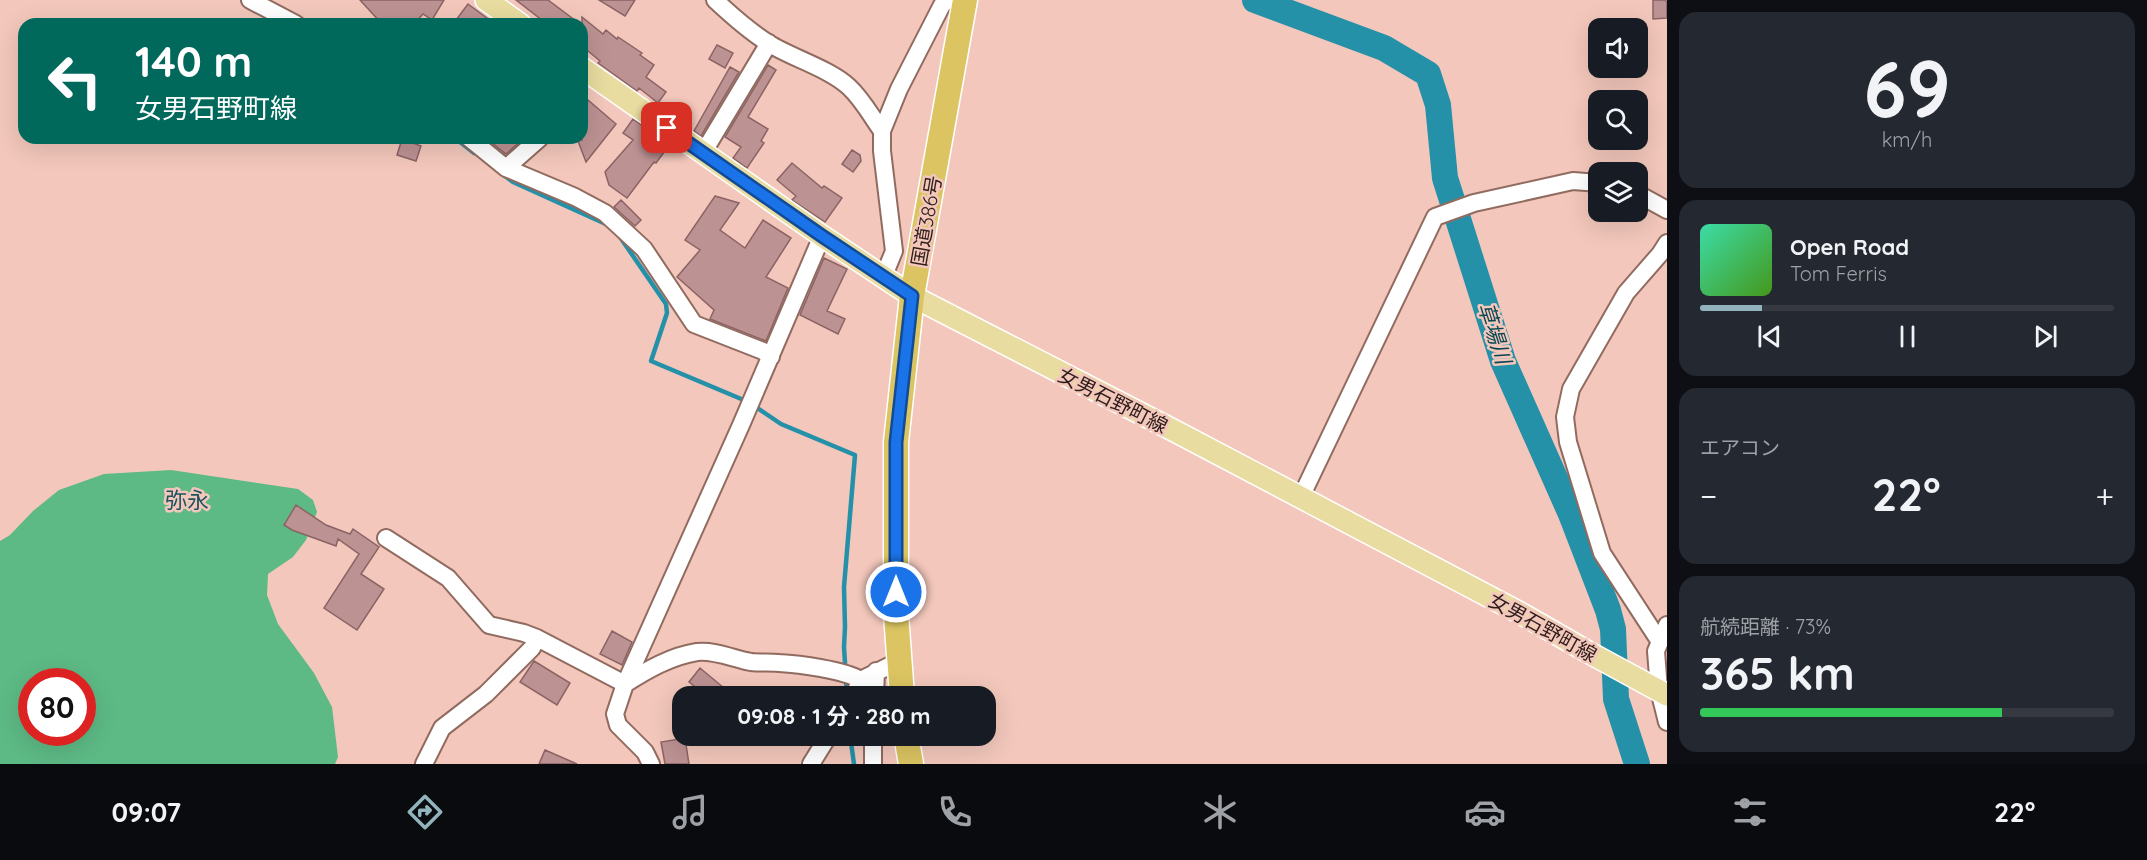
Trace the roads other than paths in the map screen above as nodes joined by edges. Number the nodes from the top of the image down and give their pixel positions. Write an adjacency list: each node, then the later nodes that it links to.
1 (250, 0): 6 (street)
2 (486, 0): 7 (main road)
3 (715, 0): 8 (street)
4 (947, 0): 10 (street)
5 (965, 0): 21 (highway, 国道386号)
6 (284, 18)
7 (512, 18)
8 (769, 44): 10 (street); 13 (street)
9 (588, 73): 13 (main road, 女男石野町線)
10 (882, 131): 20 (street)
11 (477, 144): 14 (street)
12 (533, 144): 14 (street)
13 (703, 153): 18 (main road, 女男石野町線)
14 (506, 168): 22 (street)
15 (1588, 182): 23 (street)
16 (1648, 200): 17 (street)
17 (1667, 210)
18 (822, 236): 20 (main road, 女男石野町線); 22 (street)
19 (1667, 243): 27 (street)
20 (883, 278): 21 (main road, 女男石野町線)
21 (912, 296): 23 (main road, 女男石野町線); 28 (highway, 国道386号)
22 (771, 357): 31 (street)
23 (1301, 497): 35 (main road, 女男石野町線)
24 (386, 538): 26 (street)
25 (1667, 625): 27 (street)
26 (537, 638): 31 (street); 40 (street)
27 (1660, 642): 35 (street)
28 (899, 661): 29 (street); 34 (highway, 国道386号)
29 (876, 671): 30 (street); 33 (street)
30 (861, 680): 31 (street); 32 (street)
31 (625, 684): 41 (street)
32 (858, 686)
33 (875, 686)
34 (901, 686)
35 (1658, 690): 36 (street)
36 (1667, 722)
37 (822, 746): 42 (street)
38 (873, 746): 43 (street)
39 (908, 746): 44 (highway)
40 (424, 764)
41 (651, 764)
42 (811, 764)
43 (873, 764)
44 (911, 764)

